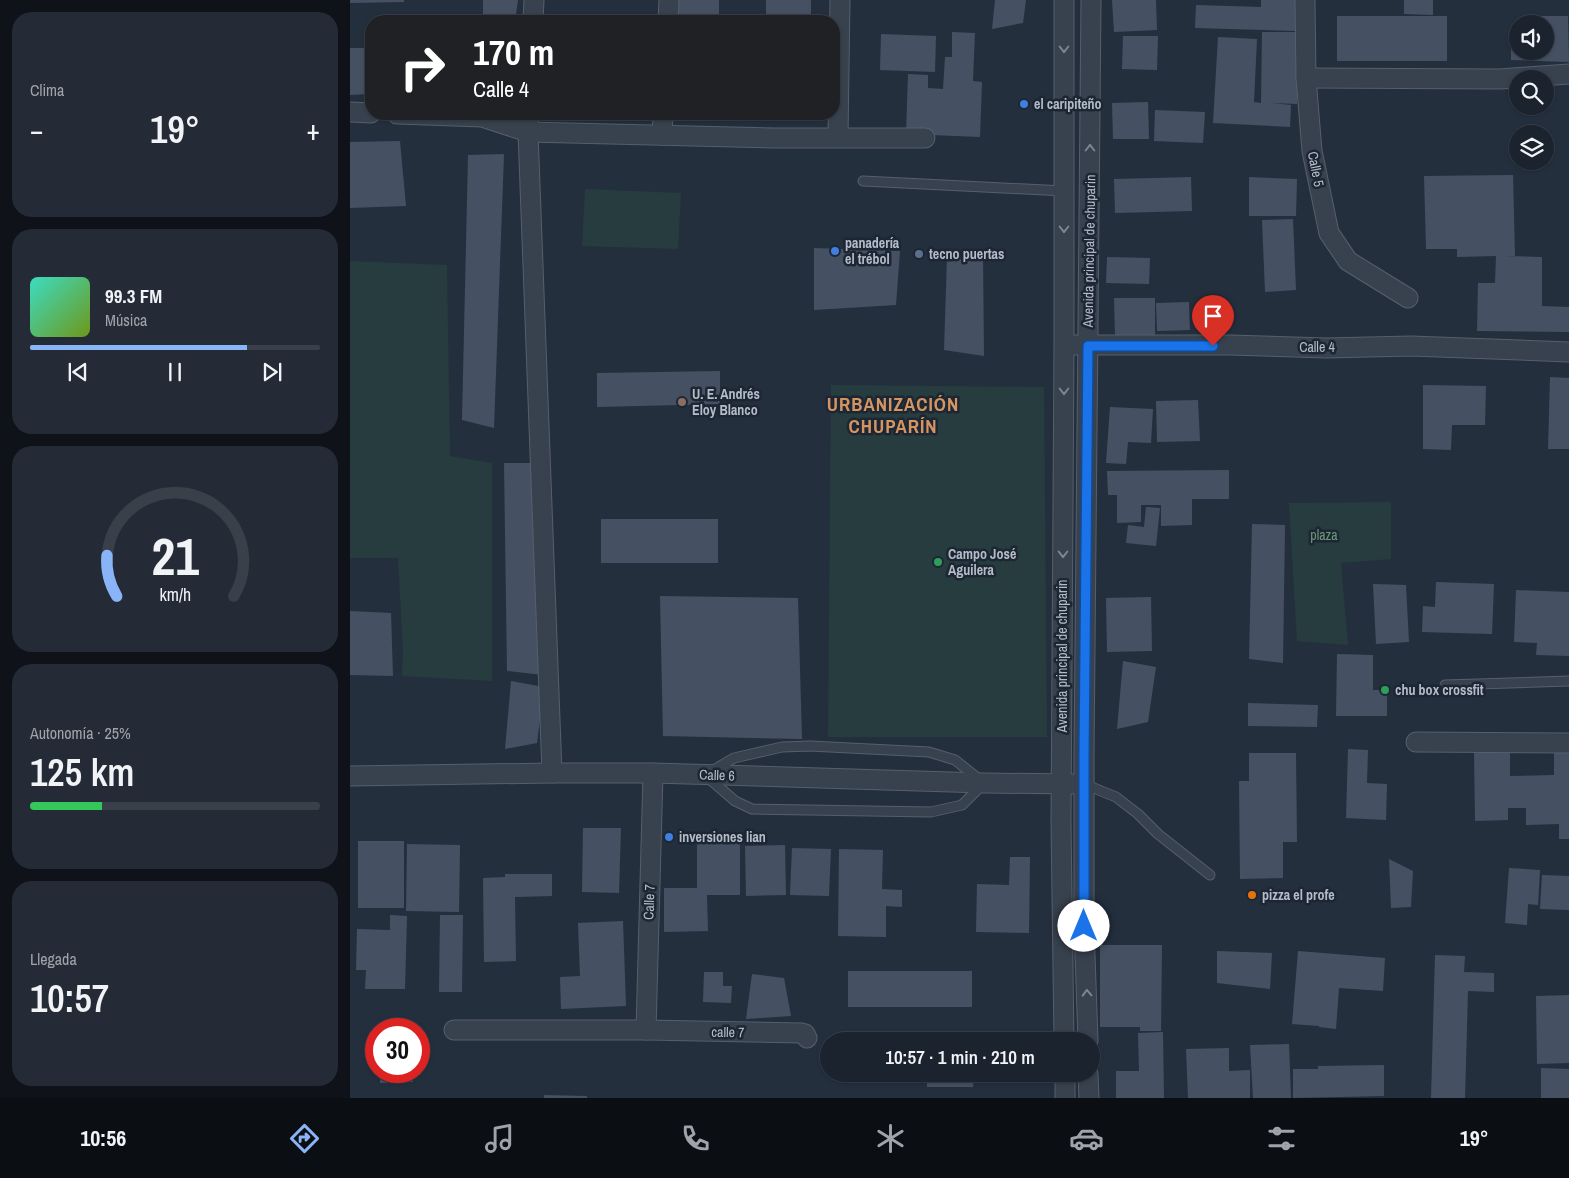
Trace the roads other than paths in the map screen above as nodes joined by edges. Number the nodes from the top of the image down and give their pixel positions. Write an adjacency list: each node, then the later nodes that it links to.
1 (534, 0): 7 (street)
2 (669, 0): 8 (street)
3 (840, 0): 9 (street)
4 (1064, 0): 22 (street, Avenida principal de chuparin, one-way to 22)
5 (1090, 0): 25 (street, Avenida principal de chuparin, one-way to 5)
6 (1305, 0): 11 (street, Calle 5)
7 (533, 15)
8 (668, 15)
9 (840, 15)
10 (1569, 74): 11 (street)
11 (1306, 78): 23 (street, Calle 5)
12 (350, 112): 13 (street)
13 (365, 113)
14 (506, 120): 17 (street)
15 (663, 120): 18 (street)
16 (838, 120): 19 (street)
17 (529, 123): 18 (street); 31 (street)
18 (662, 136): 19 (street)
19 (838, 137): 20 (street)
20 (925, 138)
21 (863, 181): 22 (lane)
22 (1064, 192): 24 (street, Avenida principal de chuparin, one-way to 24)
23 (1408, 298)
24 (1064, 345): 25 (street, Calle 4); 36 (street, Avenida principal de chuparin, one-way to 36)
25 (1088, 346): 26 (street, Calle 4); 37 (street, Avenida principal de chuparin)
26 (1569, 352)
27 (1569, 681): 28 (lane)
28 (1445, 685)
29 (1416, 742): 30 (street)
30 (1569, 743)
31 (552, 773): 32 (street, Calle 6); 34 (street, Calle 6)
32 (653, 773): 33 (street, Calle 6); 40 (street, Calle 7)
33 (705, 775): 35 (street, Calle 6); 35 (lane); 35 (lane)
34 (350, 776)
35 (984, 783): 36 (street, Calle 6)
36 (1062, 784): 37 (street, Calle 6); 41 (street, Avenida principal de chuparin)
37 (1084, 784): 38 (lane); 42 (street, Avenida principal de chuparin, one-way to 37)
38 (1210, 875)
39 (454, 1030): 40 (street, calle 7)
40 (646, 1030): 43 (street, calle 7)
41 (1064, 1032)
42 (1088, 1032)
43 (808, 1038)
44 (1064, 1082): 46 (street)
45 (1088, 1082): 47 (street)
46 (1065, 1098)
47 (1089, 1098)

